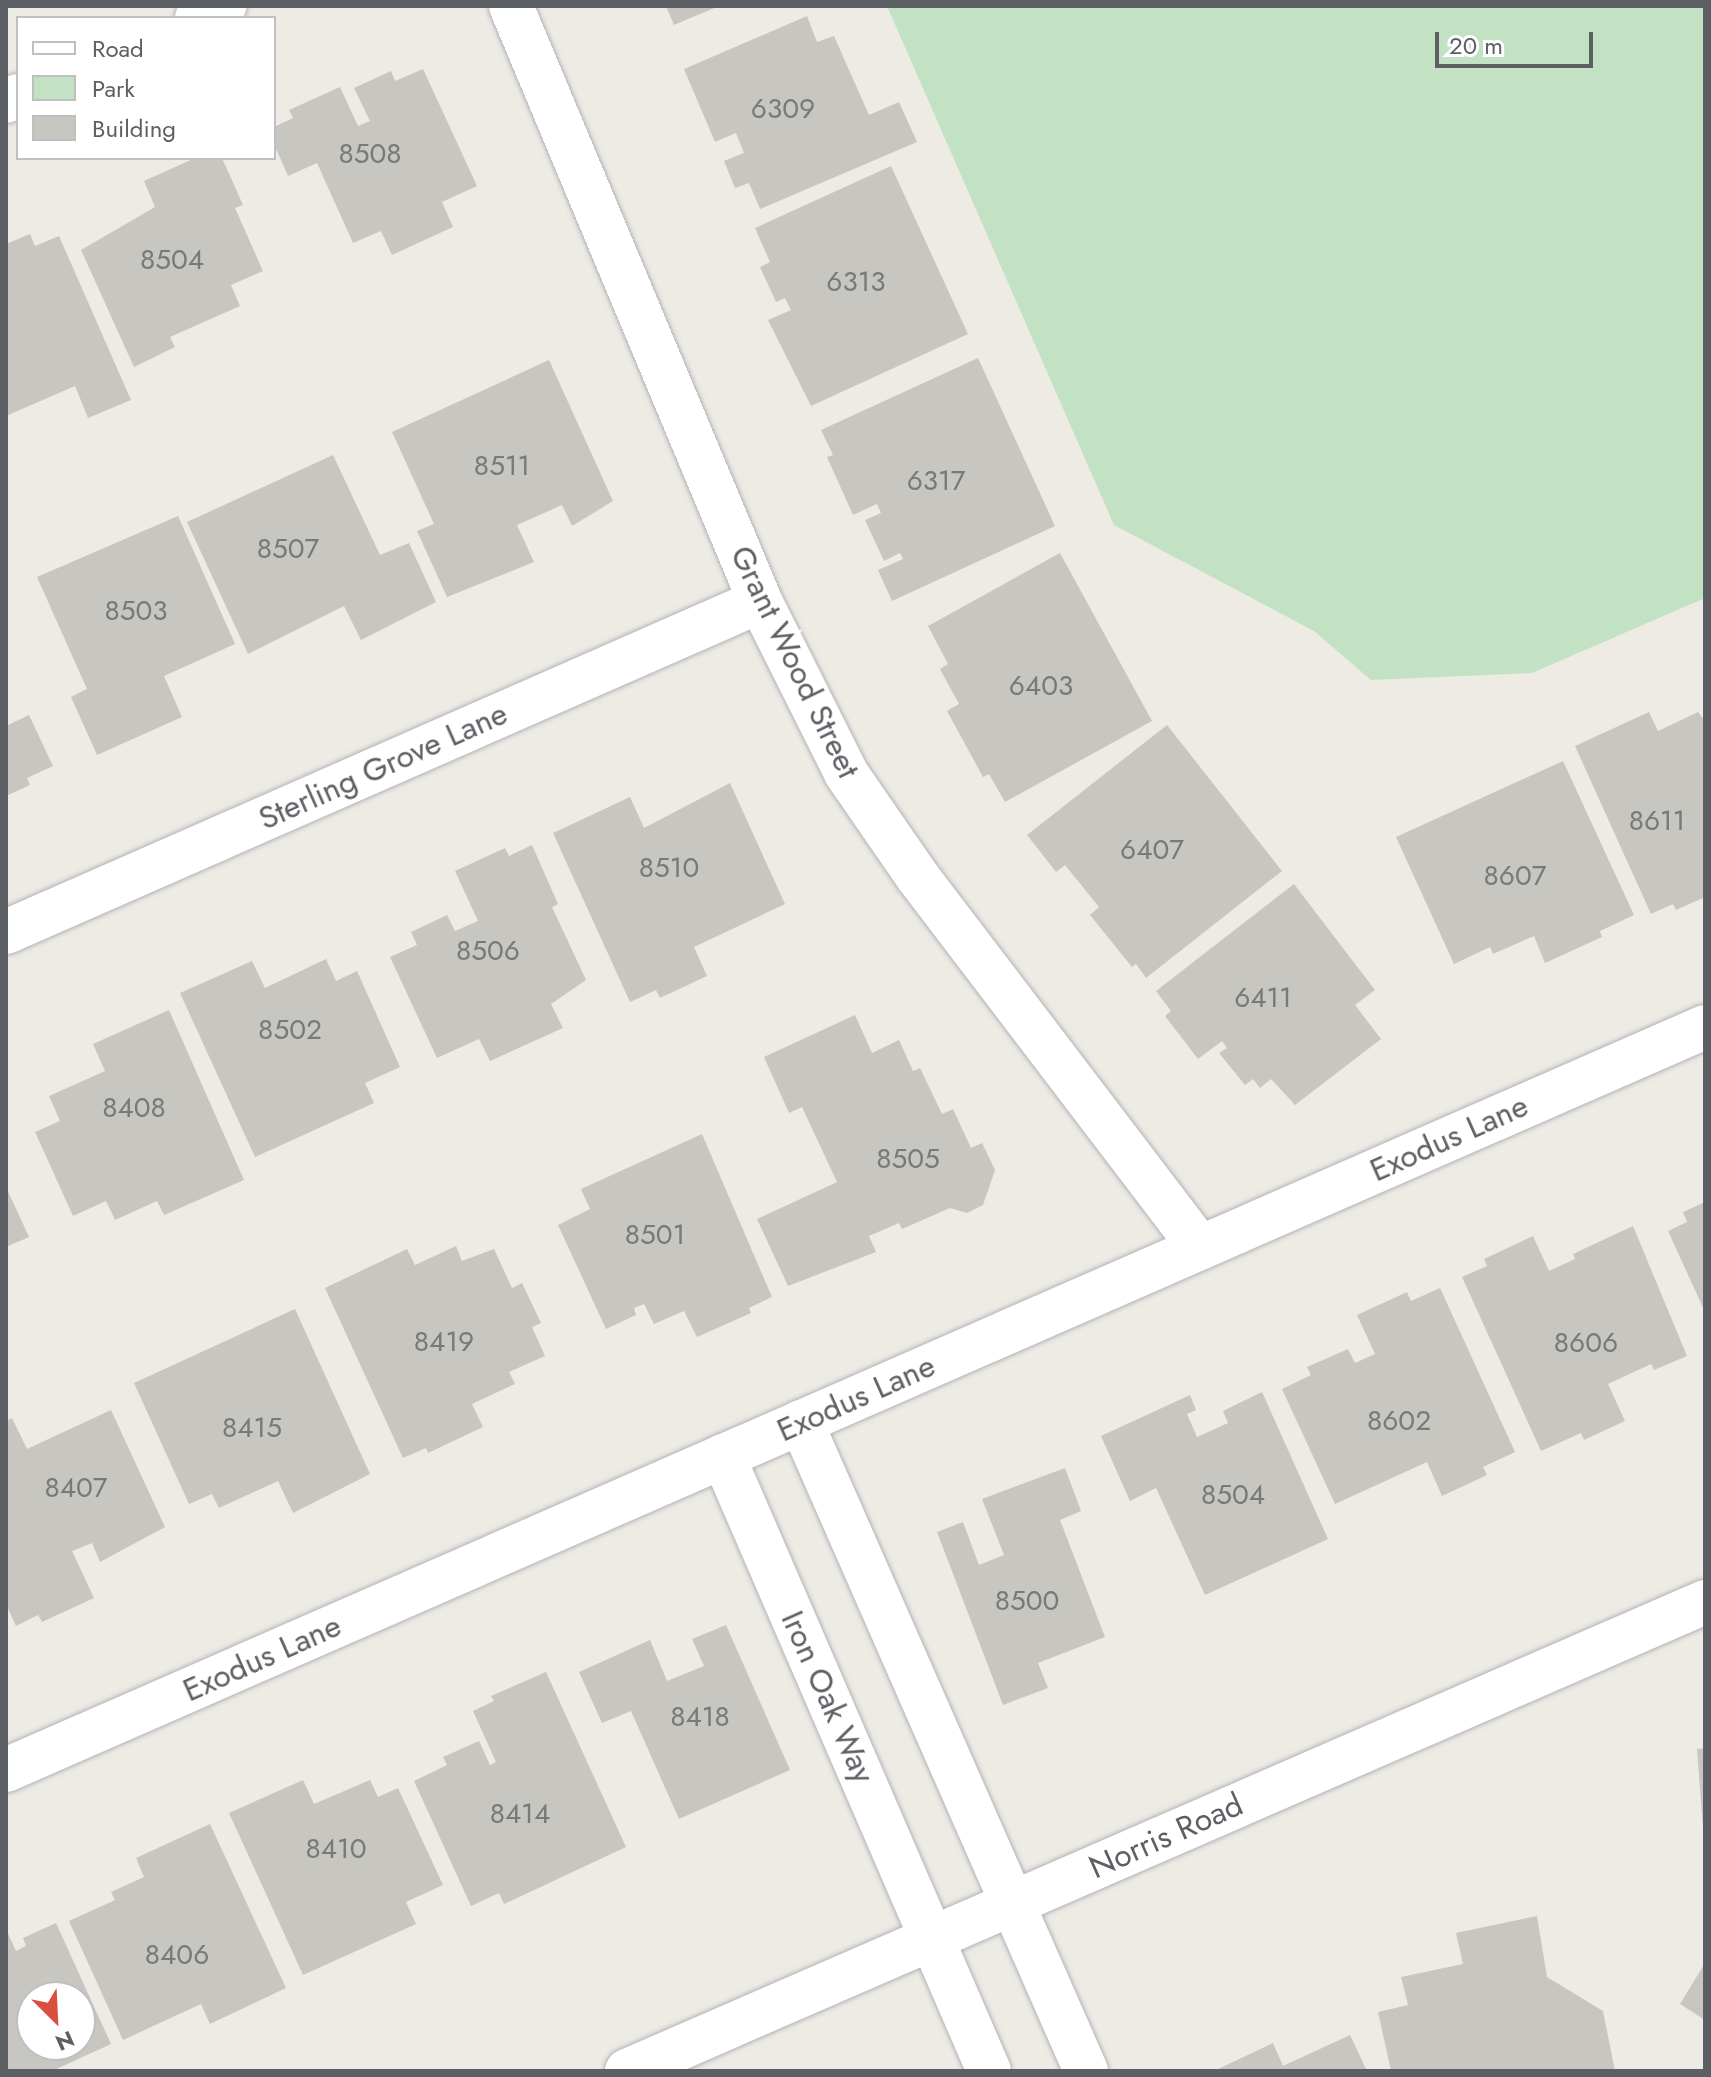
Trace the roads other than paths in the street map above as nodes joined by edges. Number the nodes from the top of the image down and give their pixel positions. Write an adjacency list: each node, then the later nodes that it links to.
1 (224, 6): 3 (street)
2 (511, 6): 4 (street, Grant Wood Street)
3 (202, 16)
4 (760, 601): 5 (street, Sterling Grove Lane); 7 (street, Grant Wood Street)
5 (6, 932)
6 (1705, 1027): 7 (street, Exodus Lane)
7 (1200, 1247): 8 (street, Exodus Lane)
8 (801, 1422): 9 (street, Exodus Lane); 12 (street)
9 (723, 1456): 11 (street, Exodus Lane); 13 (street, Iron Oak Way)
10 (1705, 1602): 12 (street, Norris Road)
11 (6, 1770)
12 (1013, 1903): 13 (street, Norris Road); 16 (street)
13 (934, 1938): 14 (street, Norris Road); 15 (street, Iron Oak Way)
14 (627, 2071)
15 (989, 2071)
16 (1086, 2071)

